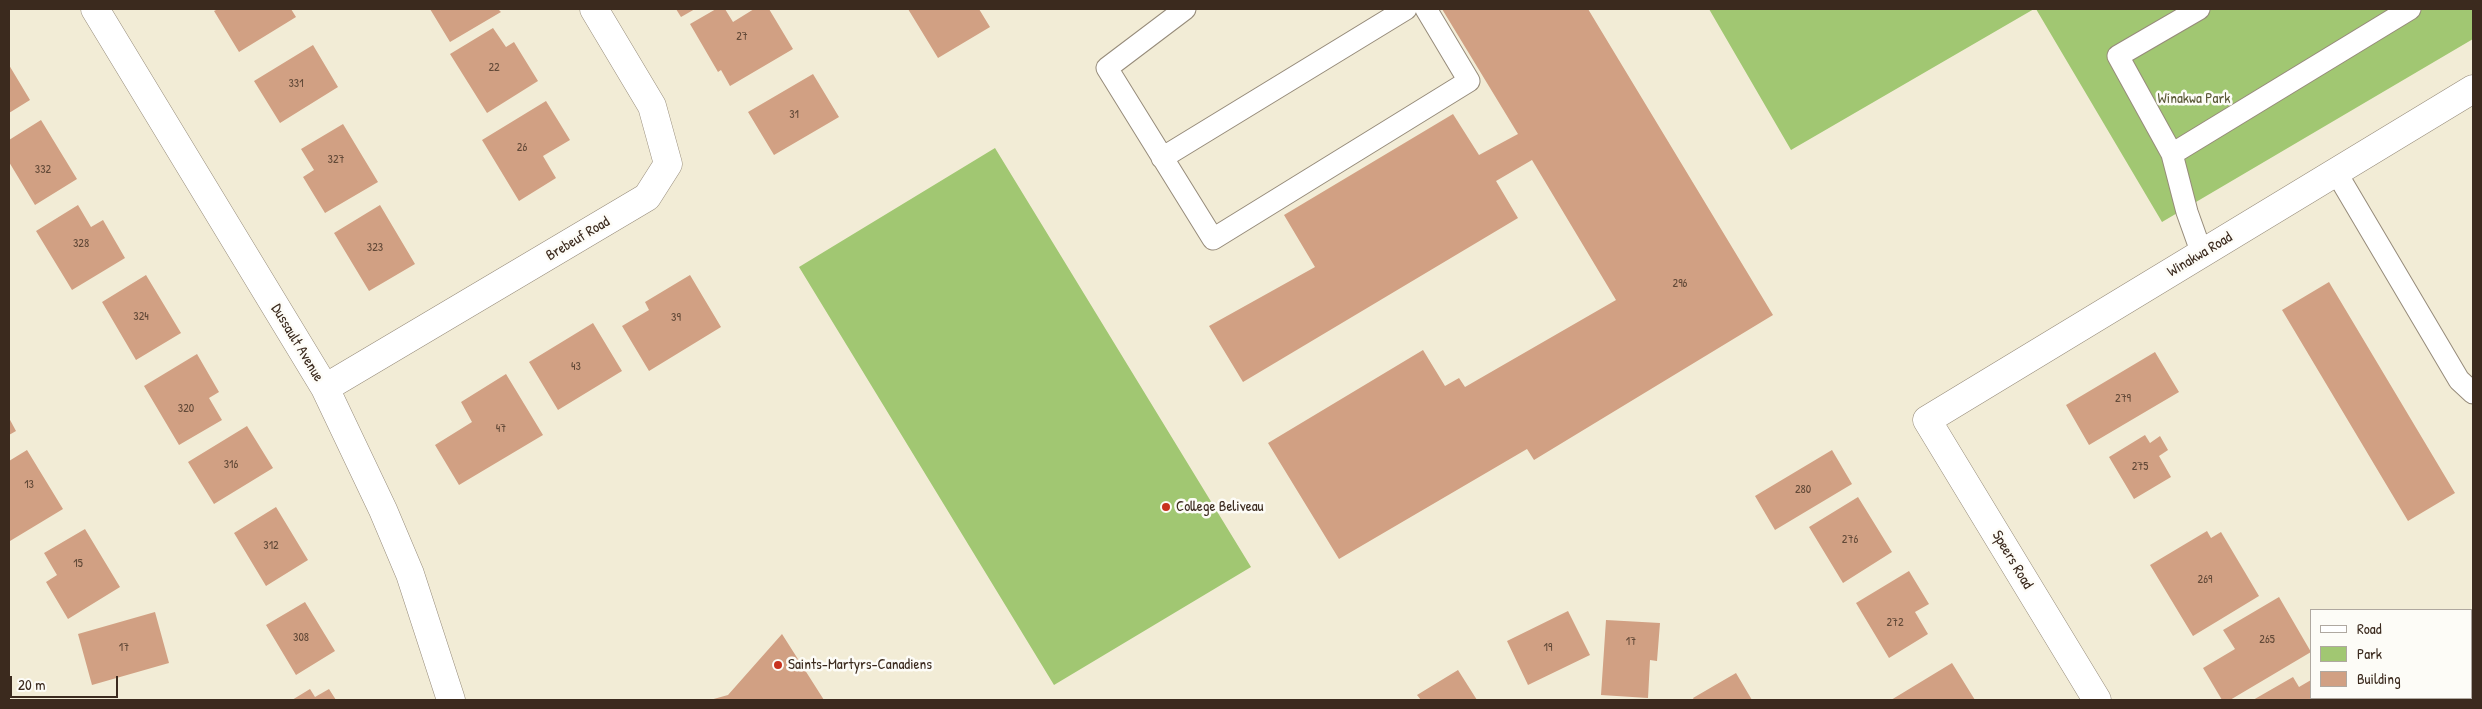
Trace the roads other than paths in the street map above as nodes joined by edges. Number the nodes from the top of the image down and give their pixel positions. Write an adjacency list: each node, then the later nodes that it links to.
1 (95, 9): 13 (street, Dussault Avenue)
2 (594, 9): 13 (street, Brebeuf Road)
3 (1185, 9): 10 (lane)
4 (1406, 9): 10 (lane)
5 (1426, 9): 10 (lane)
6 (2199, 9): 9 (lane)
7 (2410, 9): 9 (lane)
8 (2473, 89): 11 (street, Winakwa Road)
9 (2172, 154): 12 (lane)
10 (1162, 158)
11 (2336, 172): 12 (street, Winakwa Road); 14 (lane)
12 (2202, 254): 15 (street, Winakwa Road)
13 (325, 388): 16 (street, Dussault Avenue)
14 (2473, 393)
15 (1927, 420): 17 (street, Speers Road)
16 (451, 700)
17 (2097, 700)

